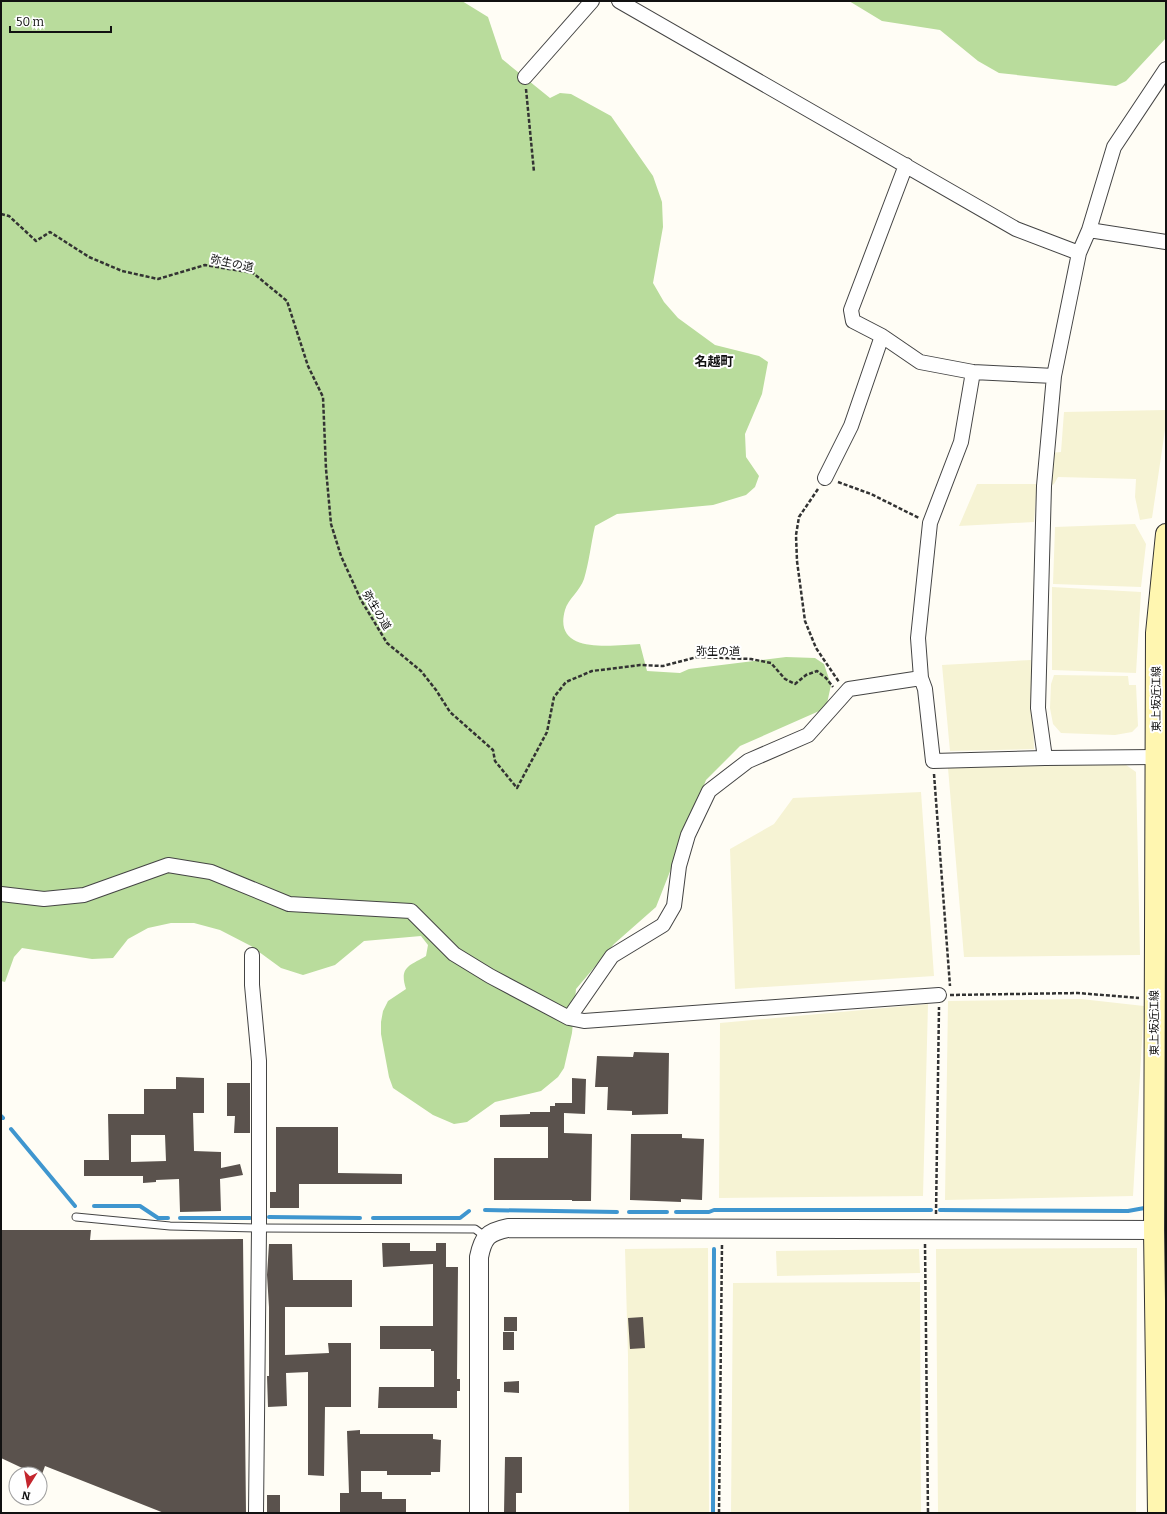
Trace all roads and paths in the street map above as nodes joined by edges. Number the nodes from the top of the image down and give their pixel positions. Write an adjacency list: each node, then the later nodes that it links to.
1 (592, 1): 4 (street)
2 (619, 1): 5 (street)
3 (1166, 69): 8 (street)
4 (525, 77): 6 (path)
5 (906, 165): 10 (street); 11 (street)
6 (534, 172)
7 (1, 214): 18 (path, 弥生の道)
8 (1089, 230): 9 (street); 10 (street)
9 (1166, 242)
10 (1079, 253): 13 (street)
11 (882, 336): 12 (street); 14 (street)
12 (973, 372): 13 (street); 15 (street)
13 (1054, 376): 20 (street)
14 (825, 478): 15 (path); 18 (path)
15 (930, 523): 17 (street)
16 (1166, 534): 19 (main road, 東上坂近江線)
17 (921, 678): 18 (street); 21 (street)
18 (844, 696): 26 (street)
19 (1158, 757): 20 (street); 25 (main road, 東上坂近江線)
20 (1045, 758): 21 (street)
21 (933, 761): 24 (path)
22 (1, 894): 26 (street)
23 (252, 955): 29 (street)
24 (945, 995): 25 (path); 26 (street); 31 (path)
25 (1160, 999): 27 (main road, 東上坂近江線)
26 (569, 1018)
27 (1154, 1216): 31 (street); 37 (main road, 東上坂近江線)
28 (76, 1217): 29 (lane)
29 (259, 1228): 32 (lane); 33 (street)
30 (722, 1228): 31 (street); 32 (street); 35 (path)
31 (930, 1229): 36 (path)
32 (486, 1237): 34 (street)
33 (256, 1513)
34 (479, 1513)
35 (719, 1513)
36 (928, 1513)
37 (1158, 1513)

